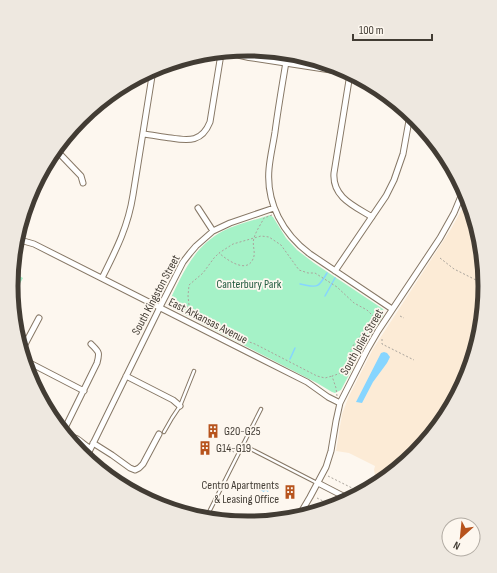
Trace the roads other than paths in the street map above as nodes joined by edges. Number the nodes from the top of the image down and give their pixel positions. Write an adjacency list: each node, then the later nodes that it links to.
1 (244, 56): 2 (street)
2 (249, 57): 4 (street)
3 (220, 58): 9 (street)
4 (286, 62): 5 (street); 14 (street)
5 (311, 65)
6 (152, 78): 9 (street)
7 (349, 80): 15 (street)
8 (409, 122): 15 (street)
9 (143, 134): 19 (street)
10 (60, 154): 11 (street)
11 (82, 183)
12 (461, 197): 21 (street, South Joliet Street)
13 (198, 208): 16 (street)
14 (274, 208): 16 (street, South Kingston Street); 18 (street)
15 (372, 217): 18 (street)
16 (213, 231): 20 (street, South Kingston Street)
17 (22, 241): 19 (street, East Arkansas Avenue)
18 (334, 271): 21 (street)
19 (102, 278): 20 (street, East Arkansas Avenue)
20 (160, 307): 27 (street, South Kingston Street); 29 (street, East Arkansas Avenue)
21 (392, 309): 29 (street, South Joliet Street)
22 (39, 318): 23 (street)
23 (25, 344)
24 (91, 344): 28 (street)
25 (31, 364): 28 (street)
26 (194, 372): 30 (lane)
27 (126, 376): 30 (street); 37 (street, South Kingston Street)
28 (84, 391): 32 (street)
29 (338, 402): 39 (street, South Joliet Street)
30 (180, 406): 33 (lane)
31 (261, 409): 36 (lane)
32 (66, 427)
33 (162, 433): 37 (street)
34 (75, 438): 35 (street)
35 (84, 445): 37 (street)
36 (243, 445): 39 (lane); 42 (lane)
37 (92, 446): 38 (street, South Kingston Street)
38 (89, 452)
39 (318, 483): 40 (street); 41 (street, South Joliet Street)
40 (343, 496)
41 (302, 511)
42 (208, 514)

